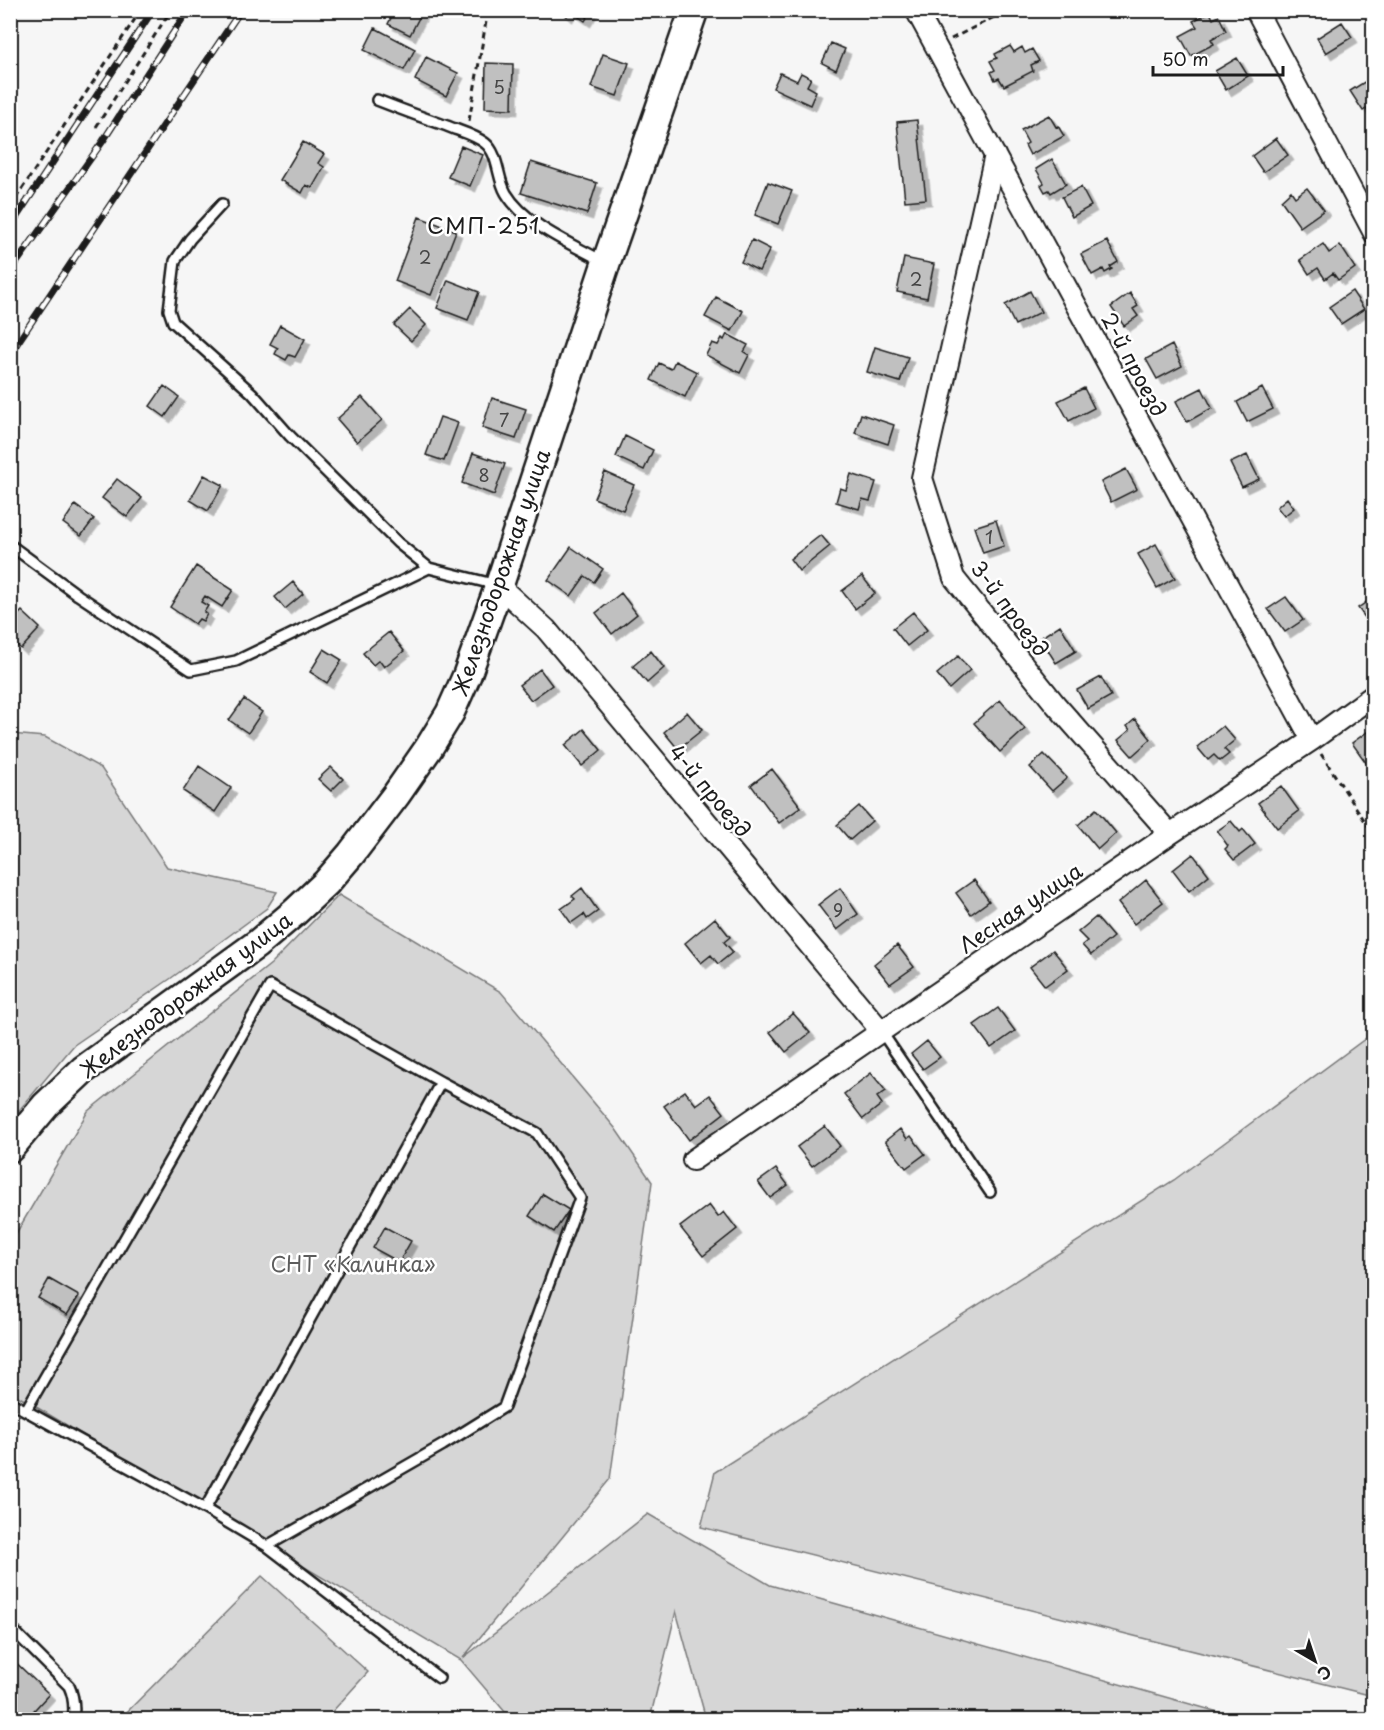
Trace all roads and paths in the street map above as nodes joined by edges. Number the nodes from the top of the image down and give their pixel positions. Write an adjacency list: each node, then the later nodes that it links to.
1 (141, 10): 14 (path)
2 (171, 10): 10 (path)
3 (488, 10): 11 (path)
4 (694, 10): 16 (street, Железнодорожная улица)
5 (916, 10): 8 (street, 2-й проезд)
6 (1008, 10): 8 (path)
7 (1256, 10): 15 (street)
8 (936, 46): 12 (street, 2-й проезд)
9 (377, 100): 11 (lane)
10 (96, 127)
11 (467, 134): 16 (lane)
12 (995, 155): 21 (street, 2-й проезд); 22 (street, 3-й проезд)
13 (222, 204): 18 (lane)
14 (10, 207)
15 (1374, 232)
16 (606, 263): 19 (street, Железнодорожная улица)
17 (10, 545): 18 (lane)
18 (429, 568): 19 (lane)
19 (499, 586): 24 (street, 4-й проезд); 26 (street, Железнодорожная улица)
20 (1374, 694): 21 (street, Лесная улица)
21 (1312, 740): 22 (street, Лесная улица); 23 (path)
22 (1170, 834): 24 (street, Лесная улица)
23 (1374, 835)
24 (880, 1031): 27 (street, Лесная улица); 28 (lane)
25 (441, 1082): 30 (lane); 31 (lane); 32 (lane)
26 (10, 1148)
27 (693, 1160)
28 (990, 1192)
29 (10, 1402): 30 (lane)
30 (26, 1410): 31 (lane)
31 (205, 1509): 32 (lane)
32 (267, 1546): 34 (lane)
33 (10, 1627): 35 (lane)
34 (439, 1678)
35 (73, 1719)

